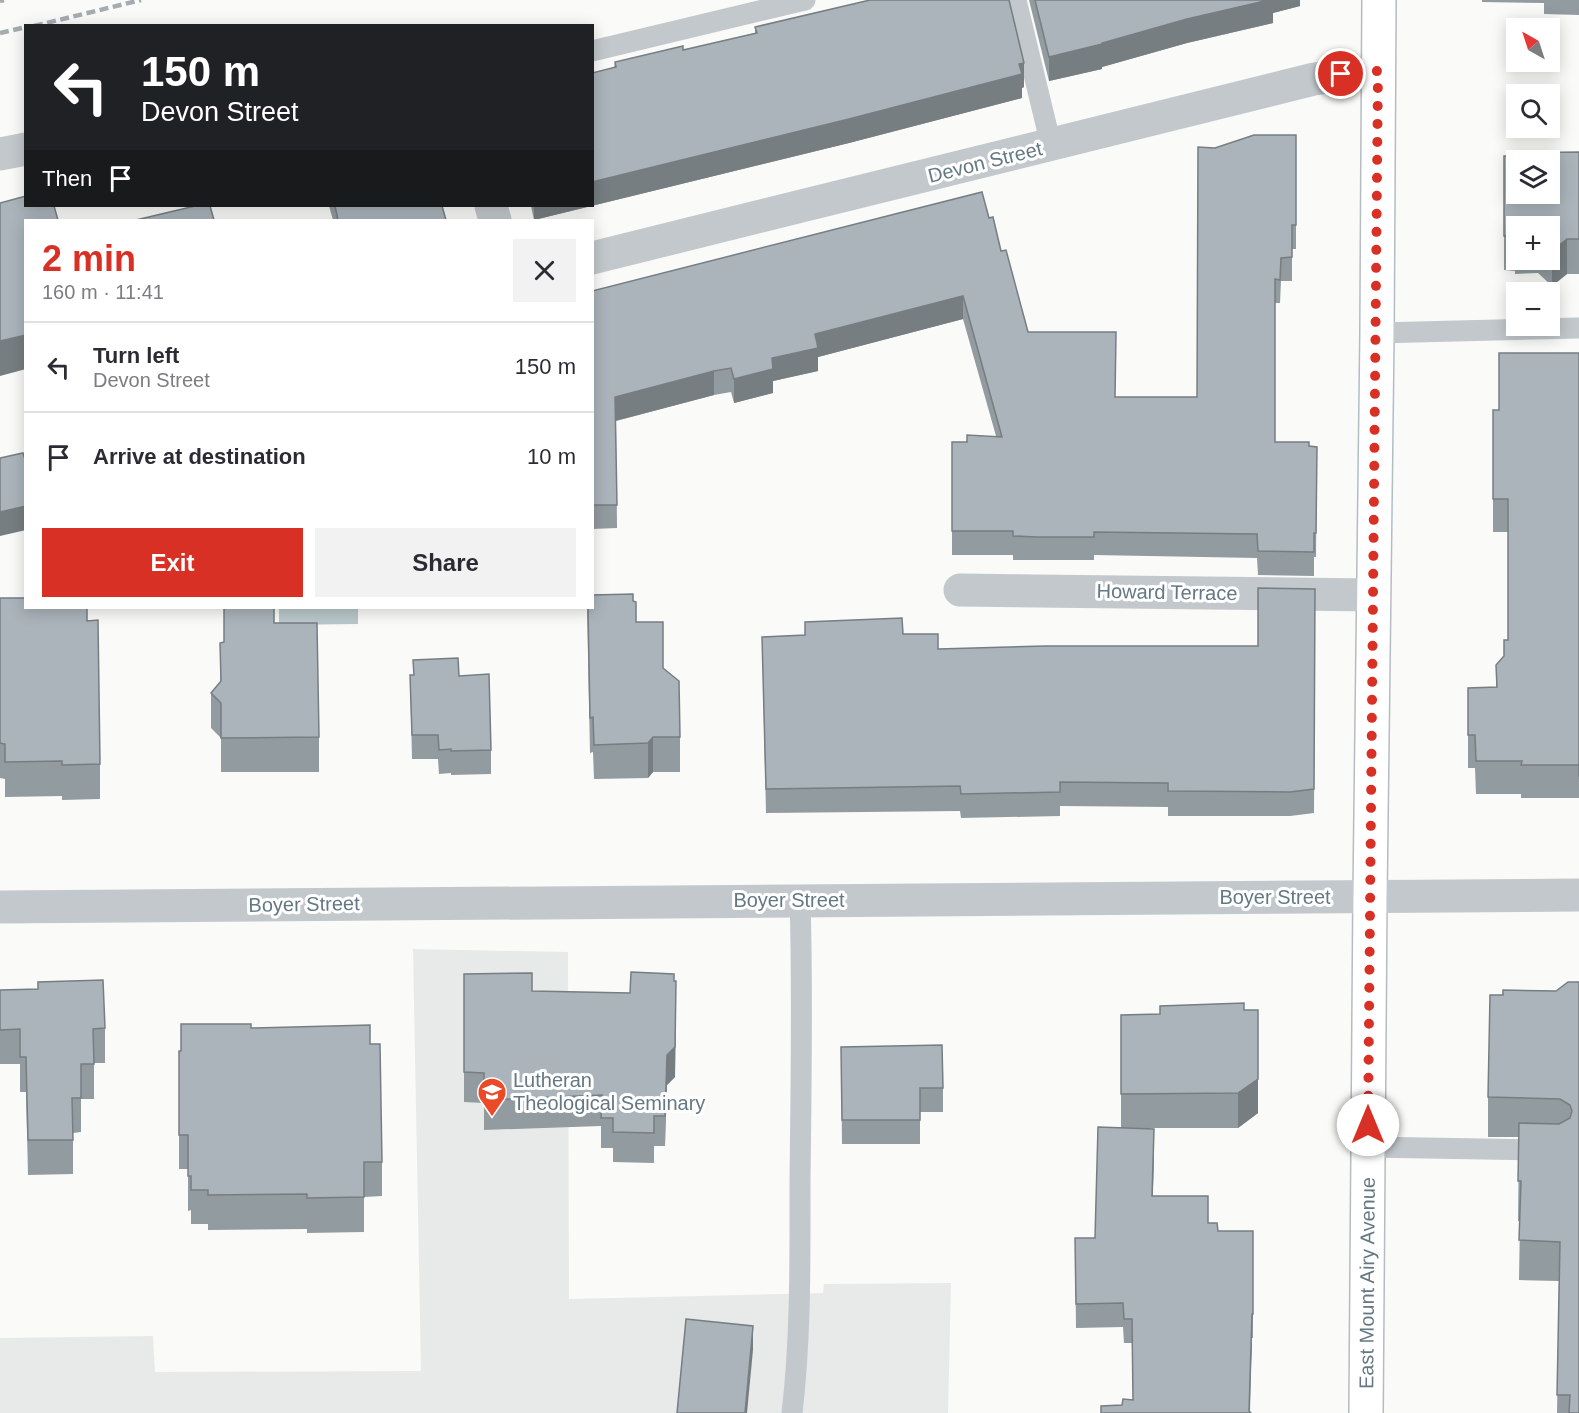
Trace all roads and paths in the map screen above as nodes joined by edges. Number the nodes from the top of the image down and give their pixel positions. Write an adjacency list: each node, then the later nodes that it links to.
1 (805, 0): 4 (lane)
2 (1016, 0): 6 (lane)
3 (1378, 0): 5 (main road, East Mount Airy Avenue)
4 (594, 51)
5 (1378, 71): 6 (street, Devon Street); 11 (main road, East Mount Airy Avenue)
6 (1052, 146): 9 (street, Devon Street)
7 (24, 149): 8 (street)
8 (0, 154)
9 (594, 258)
10 (1579, 328): 11 (lane)
11 (1377, 333): 13 (main road, East Mount Airy Avenue)
12 (960, 590): 13 (street, Howard Terrace)
13 (1374, 595): 15 (main road, East Mount Airy Avenue)
14 (1579, 895): 15 (street, Boyer Street)
15 (1370, 896): 16 (street, Boyer Street); 18 (main road, East Mount Airy Avenue)
16 (800, 900): 17 (street, Boyer Street); 20 (lane)
17 (0, 907)
18 (1368, 1147): 19 (lane); 21 (main road, East Mount Airy Avenue)
19 (1559, 1151)
20 (792, 1413)
21 (1366, 1413)

